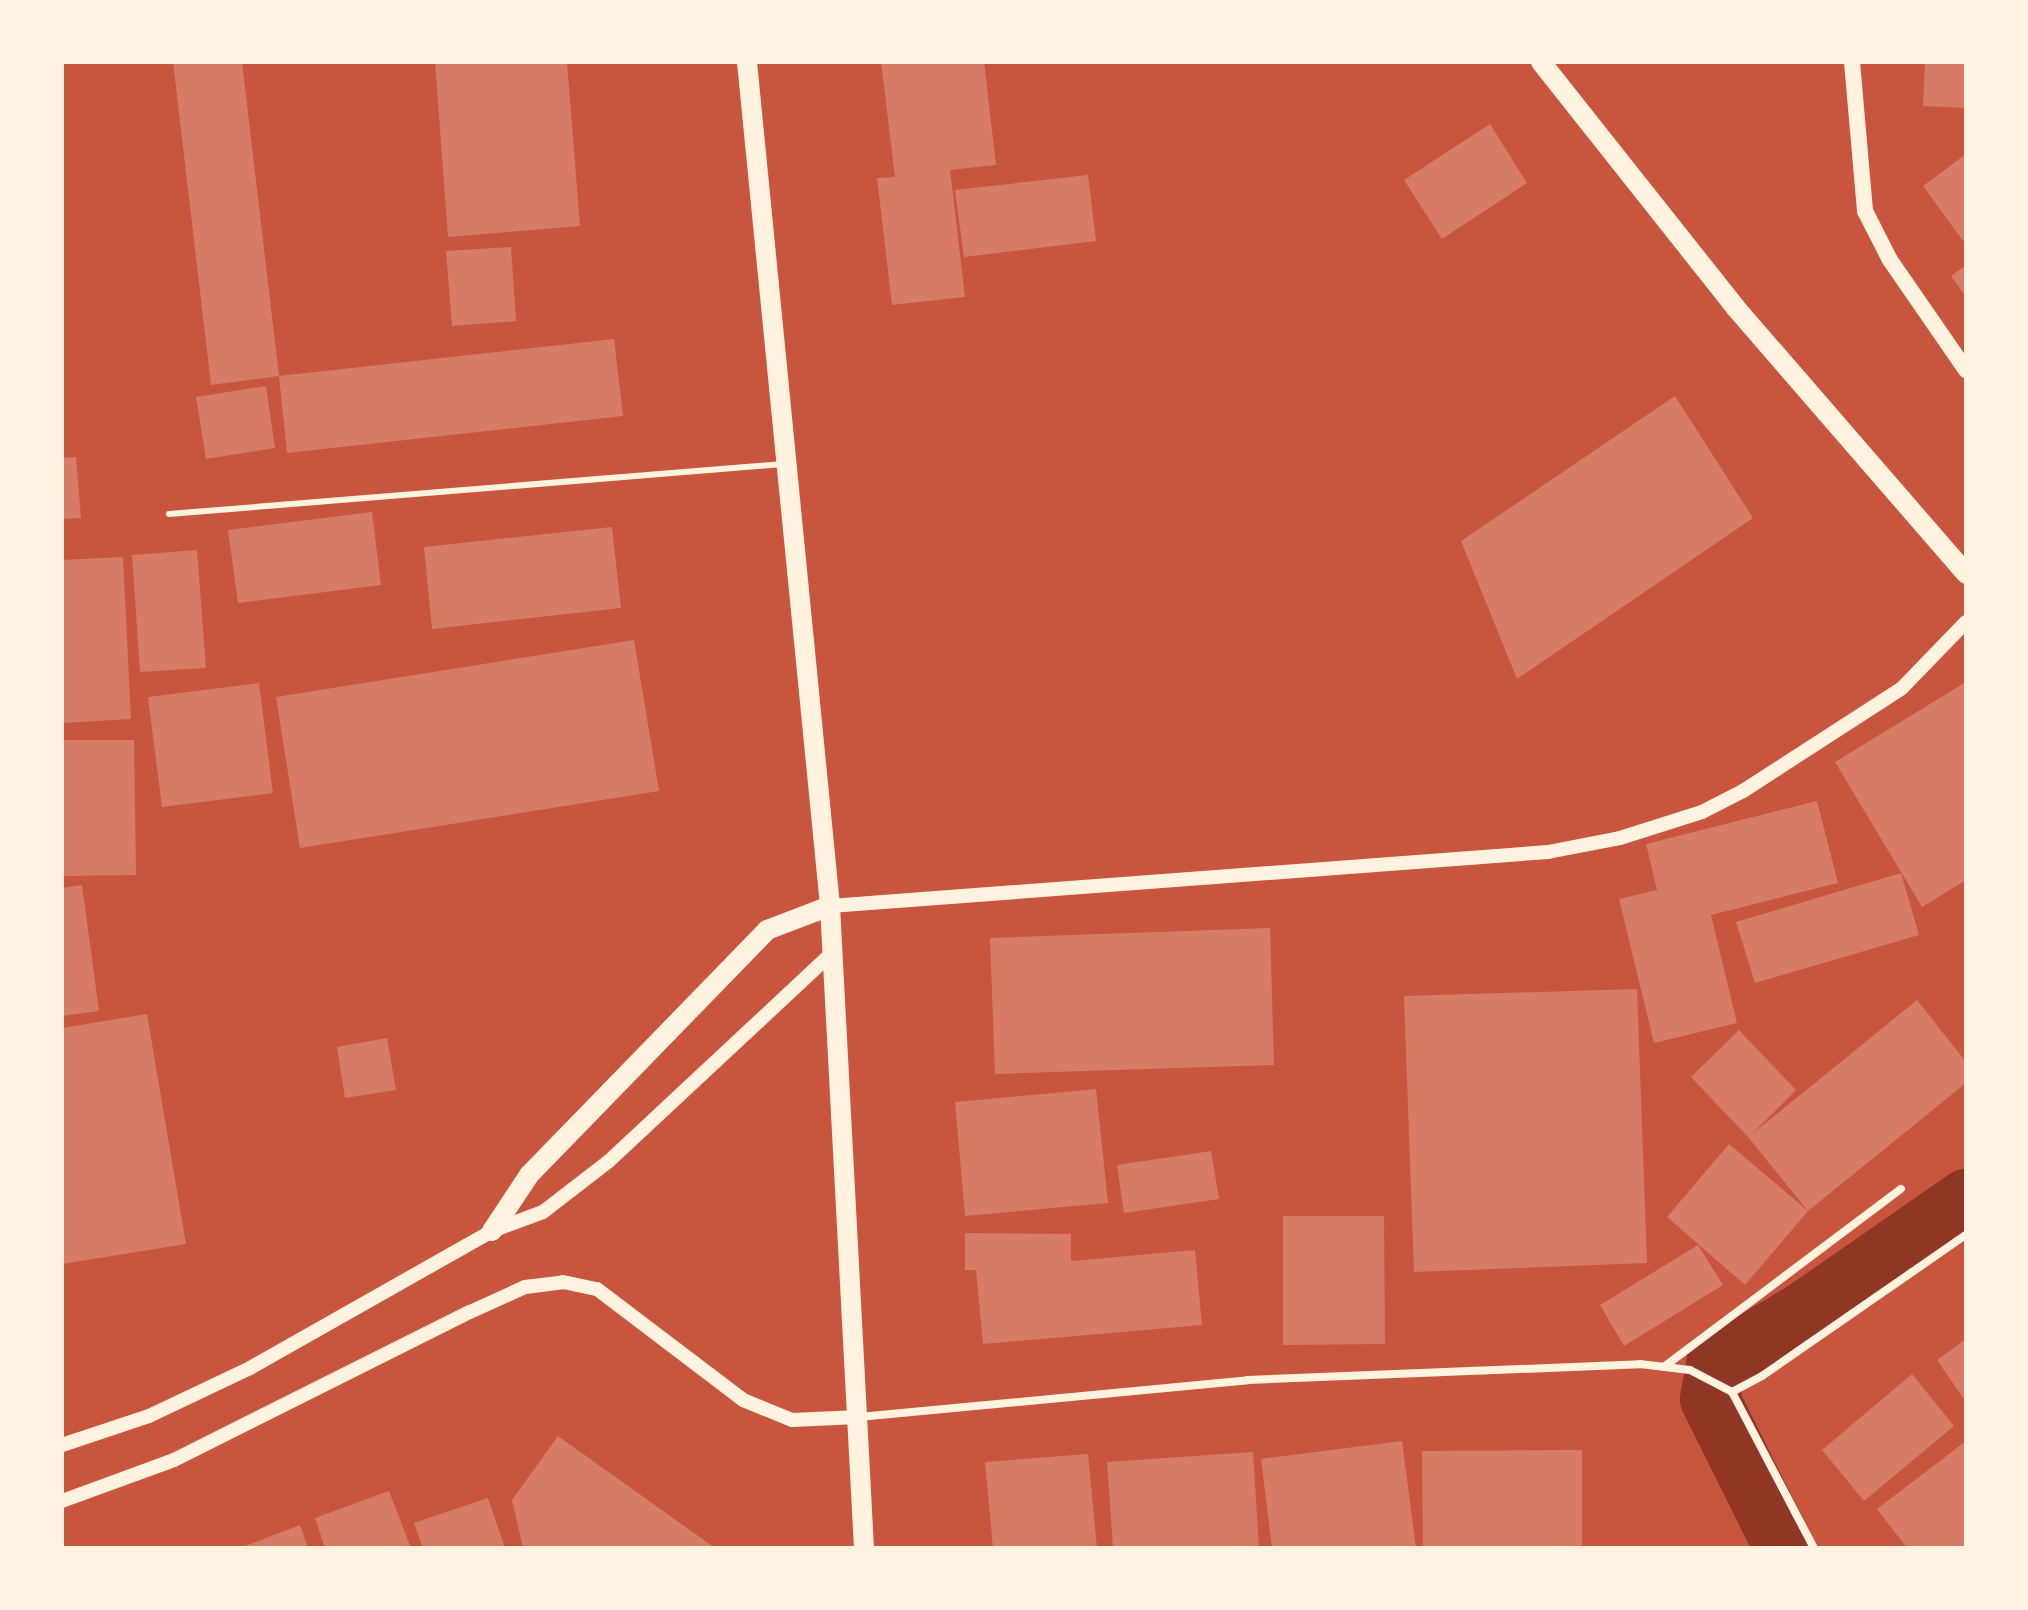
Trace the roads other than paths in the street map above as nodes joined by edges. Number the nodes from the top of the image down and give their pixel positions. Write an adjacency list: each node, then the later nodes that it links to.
1 (747, 62): 5 (main road)
2 (1541, 62): 7 (main road)
3 (1852, 62): 4 (main road)
4 (1966, 370)
5 (786, 464): 6 (lane); 9 (main road)
6 (169, 514)
7 (1966, 574)
8 (1966, 622): 9 (street)
9 (830, 906): 10 (main road); 12 (main road)
10 (832, 953): 12 (street); 16 (main road)
11 (1901, 1189): 14 (street)
12 (492, 1231): 17 (street)
13 (1966, 1235): 15 (street)
14 (1665, 1366): 15 (street); 16 (street)
15 (1730, 1391): 20 (street)
16 (859, 1417): 18 (street); 19 (main road)
17 (62, 1445)
18 (62, 1501)
19 (864, 1548)
20 (1814, 1548)

